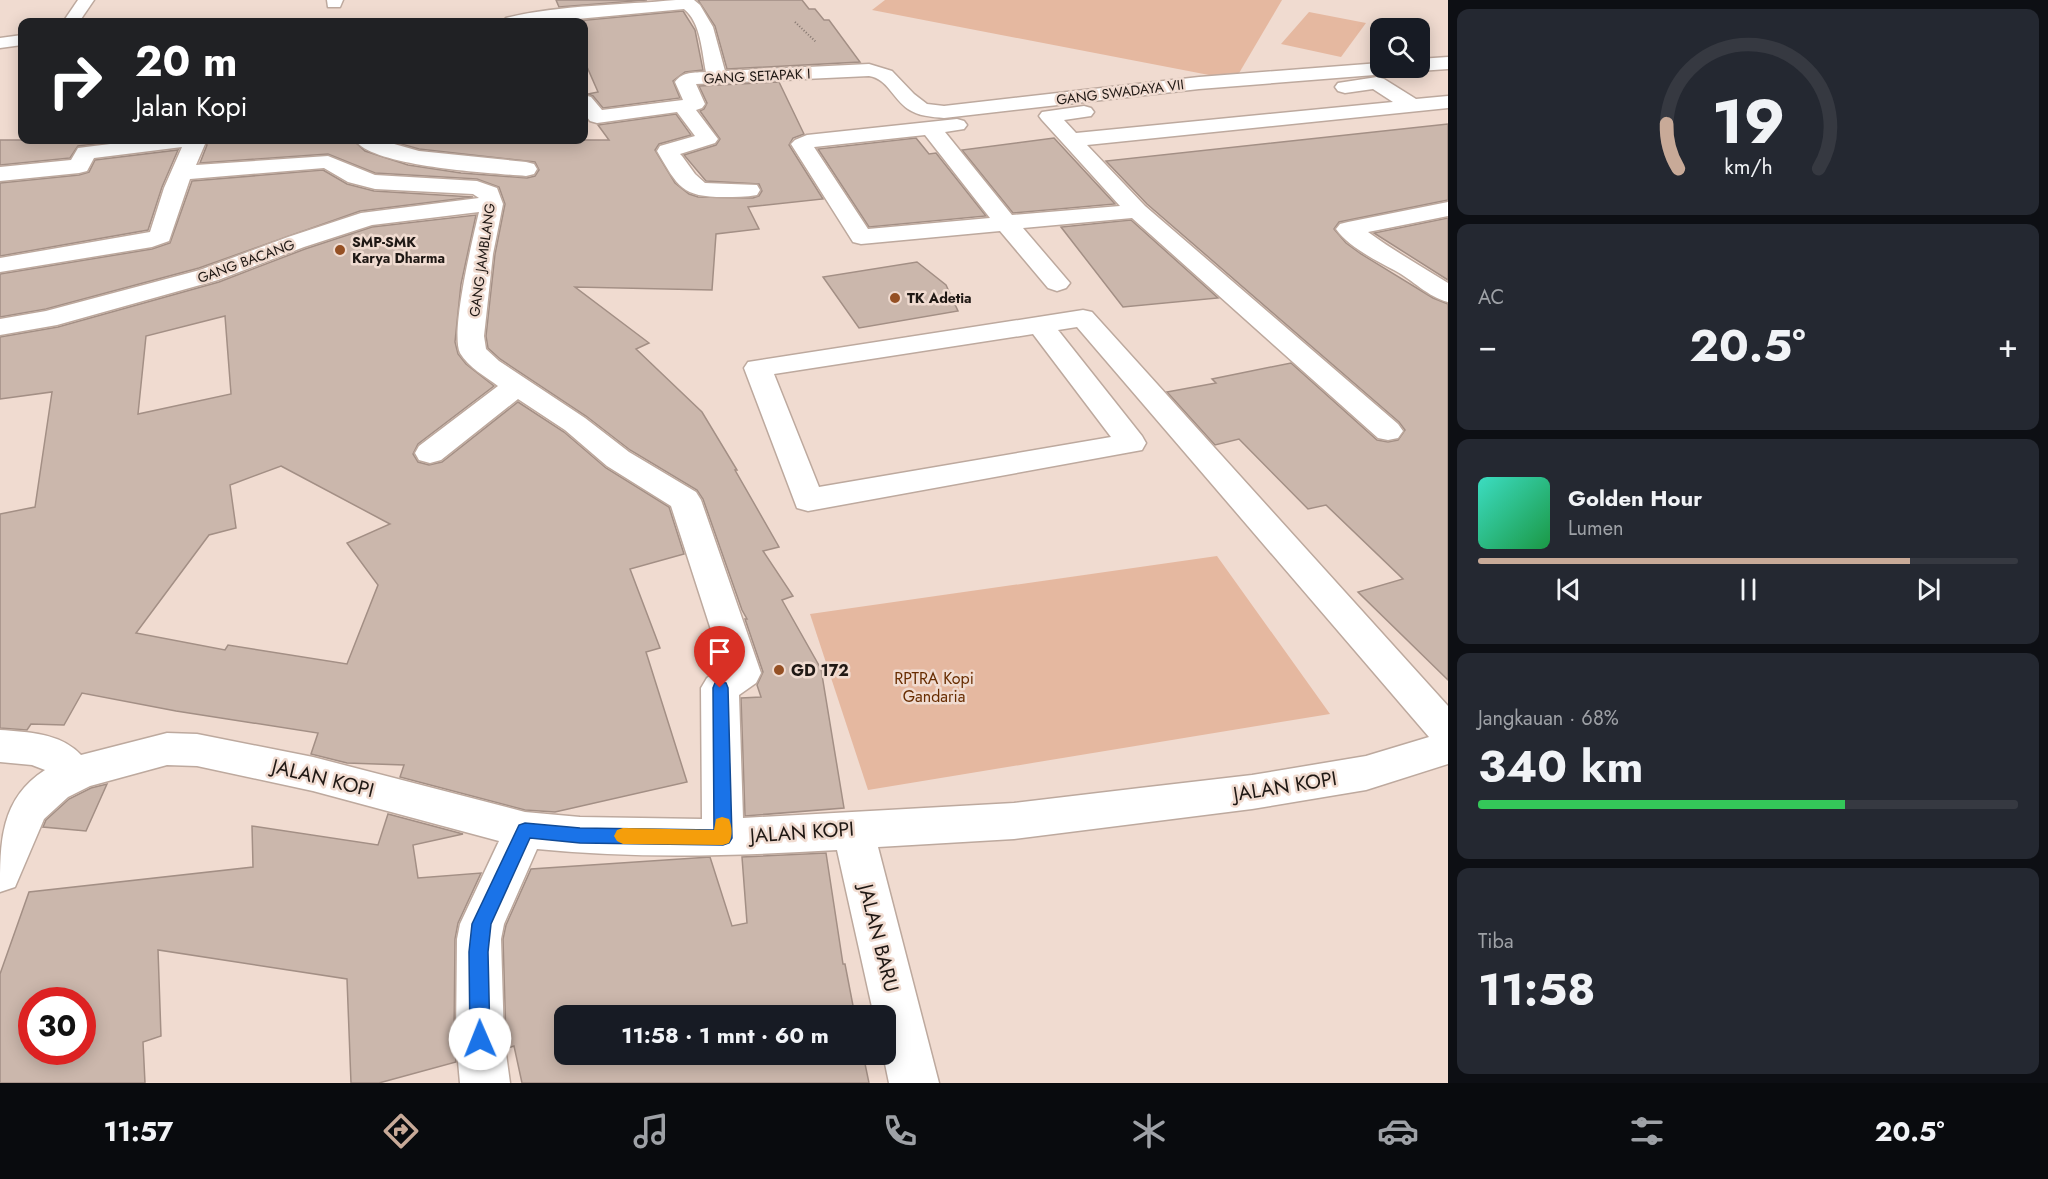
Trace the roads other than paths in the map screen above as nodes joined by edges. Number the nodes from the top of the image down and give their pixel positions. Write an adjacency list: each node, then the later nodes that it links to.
1 (86, 0): 2 (street)
2 (74, 18)
3 (550, 18): 10 (street)
4 (18, 41): 5 (street)
5 (0, 43)
6 (1448, 63): 7 (street)
7 (1430, 64)
8 (1370, 69): 9 (street, GANG SWADAYA VII)
9 (868, 70): 10 (street, GANG SETAPAK I)
10 (717, 78): 12 (street, GANG SETAPAK I)
11 (1448, 102): 13 (street)
12 (682, 106): 14 (street); 26 (street)
13 (1413, 106): 16 (street); 17 (street)
14 (588, 107)
15 (1183, 111): 17 (street)
16 (1049, 116): 18 (street); 19 (street)
17 (1199, 127): 19 (street)
18 (930, 128): 30 (street); 30 (street)
19 (1071, 140): 29 (street)
20 (168, 144): 25 (street)
21 (195, 144): 24 (street)
22 (372, 144): 23 (street)
23 (525, 169)
24 (182, 173): 27 (street, GANG JAMBLANG); 31 (street)
25 (0, 174)
26 (749, 190)
27 (492, 204): 35 (street, GANG BACANG); 36 (street, GANG JAMBLANG)
28 (1448, 209): 33 (street)
29 (1137, 211): 30 (street); 37 (street)
30 (1006, 223): 32 (street)
31 (0, 265)
32 (1057, 282)
33 (1448, 294)
34 (1040, 325): 34 (street); 39 (street)
35 (0, 327)
36 (516, 386): 38 (street); 45 (street, GANG JAMBLANG)
37 (1388, 431)
38 (430, 453)
39 (1448, 732)
40 (0, 746): 42 (street)
41 (1448, 748): 43 (street, JALAN KOPI)
42 (72, 775): 44 (street, JALAN KOPI); 46 (street, JALAN KOPI)
43 (852, 829): 45 (street, JALAN KOPI); 48 (street, JALAN BARU)
44 (525, 830): 45 (street, JALAN KOPI); 47 (street)
45 (723, 838)
46 (0, 873)
47 (485, 1083)
48 (914, 1083)

